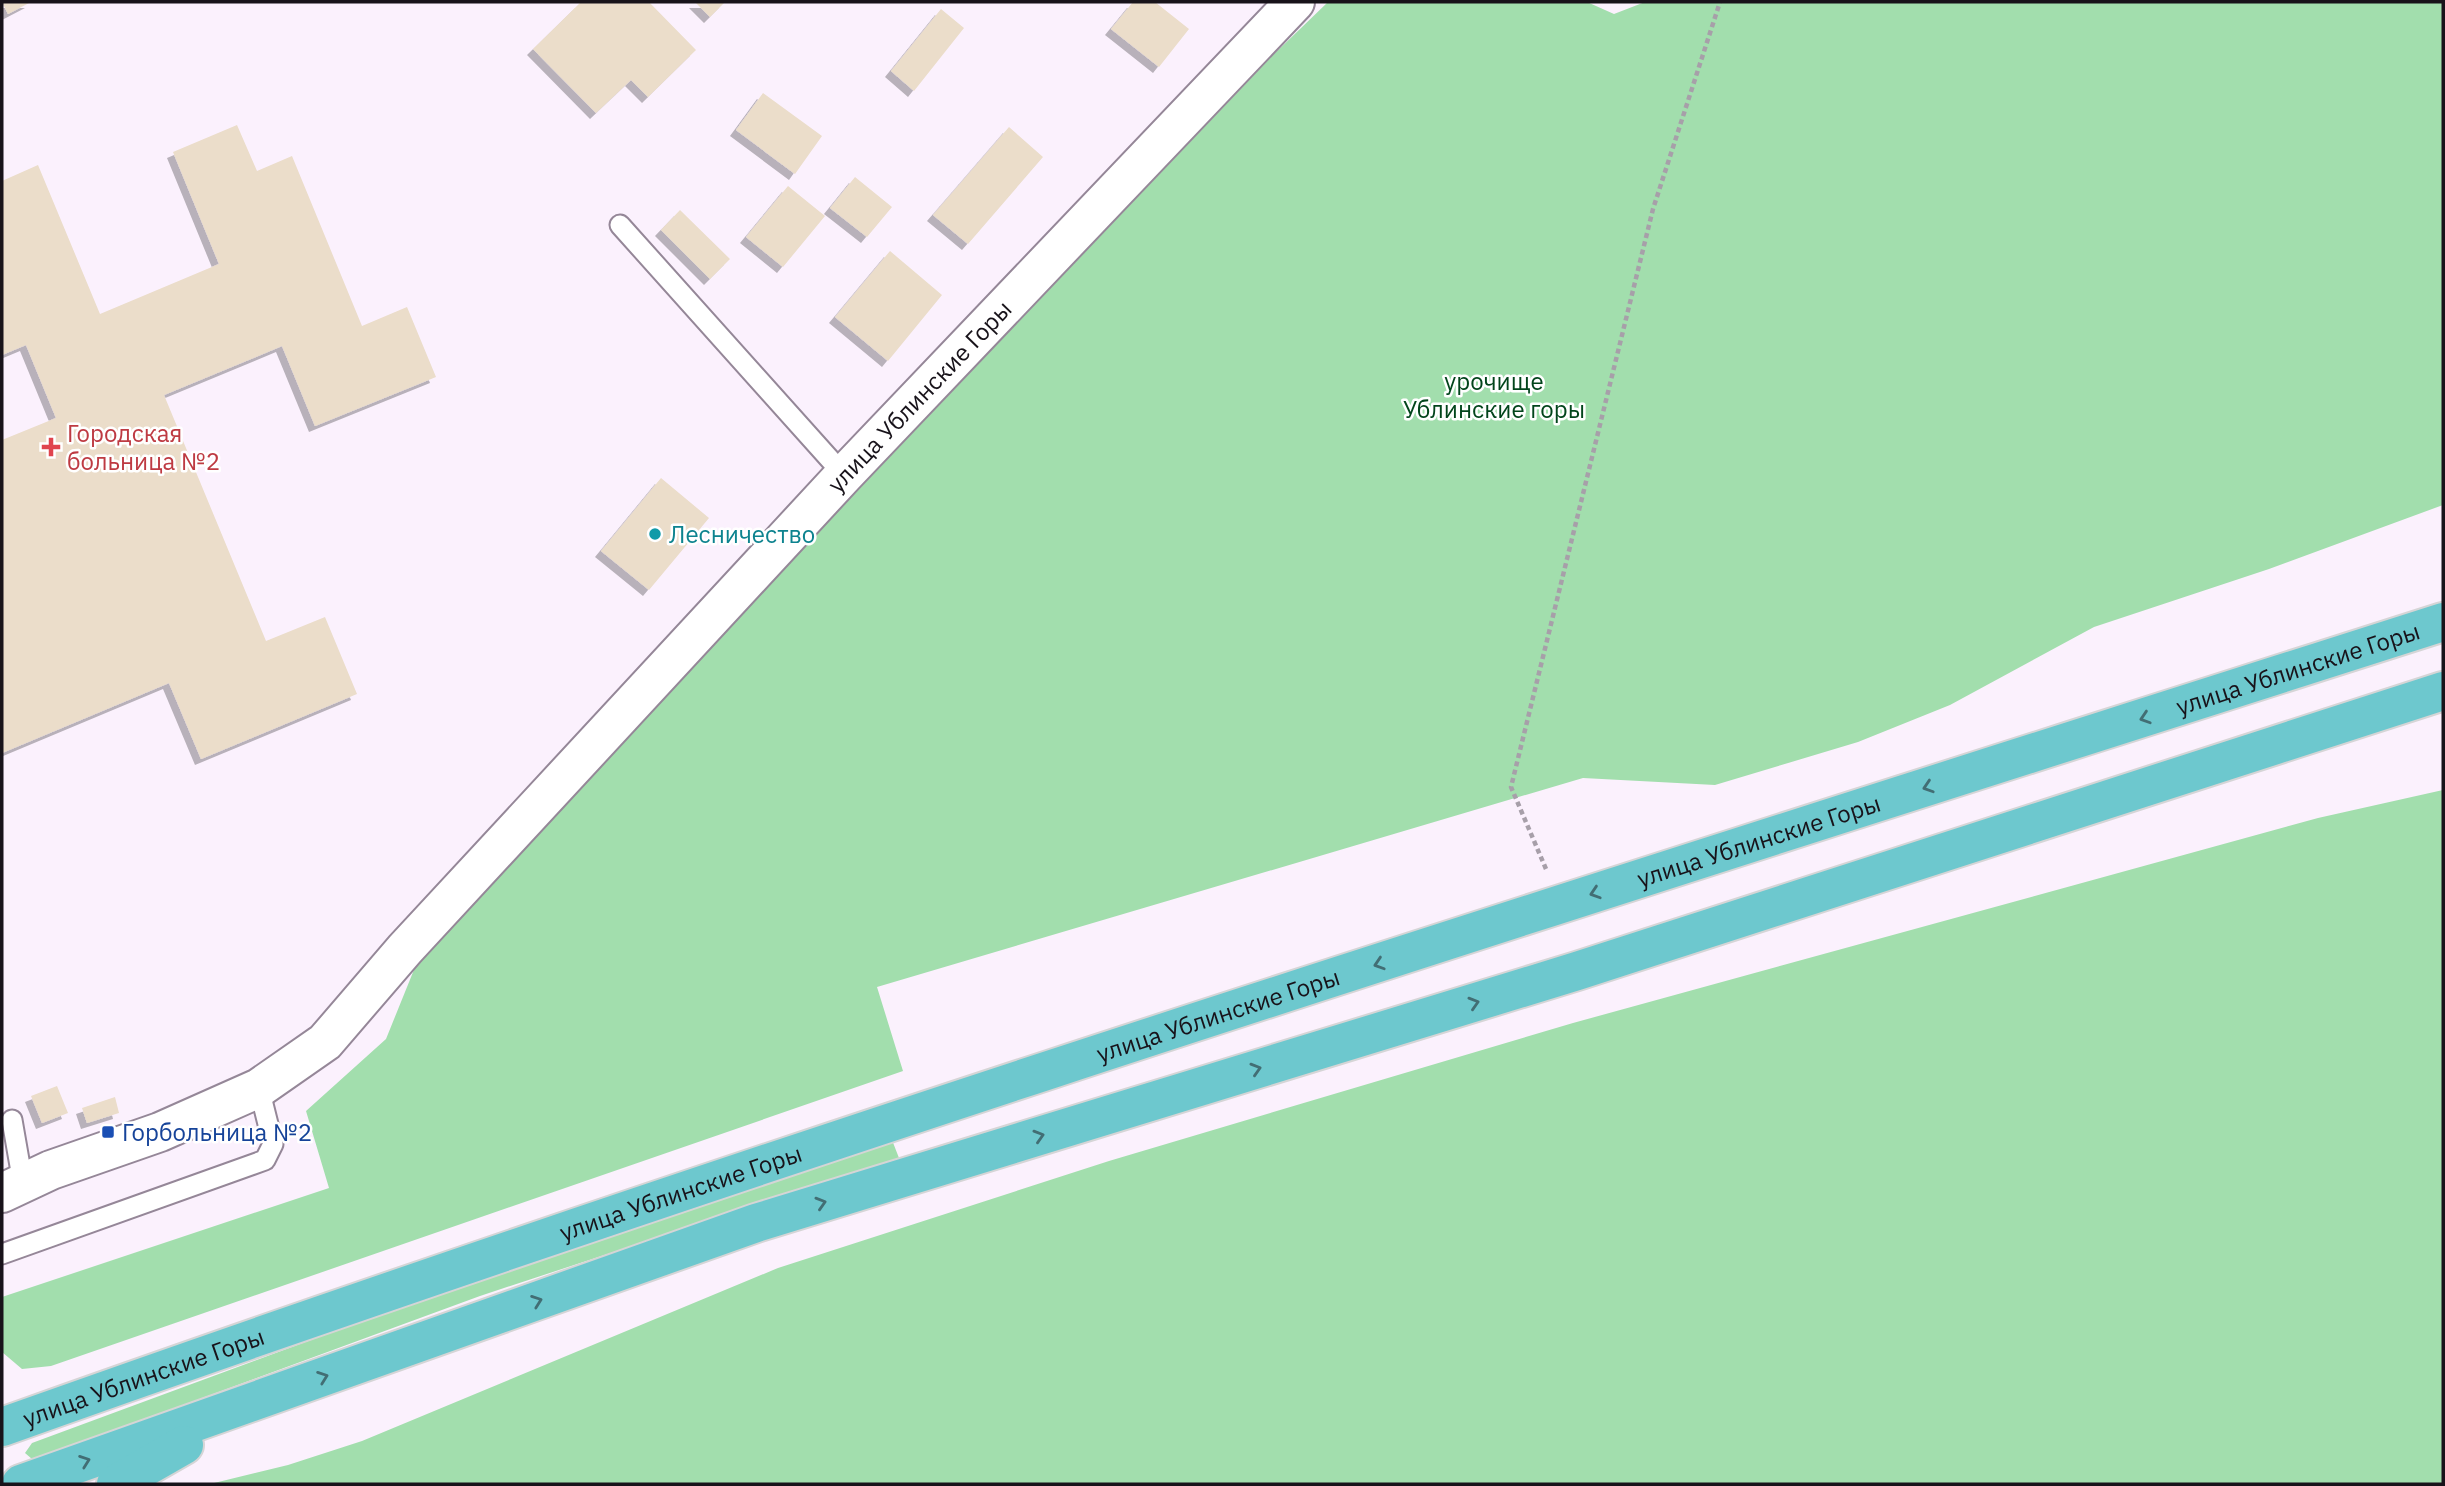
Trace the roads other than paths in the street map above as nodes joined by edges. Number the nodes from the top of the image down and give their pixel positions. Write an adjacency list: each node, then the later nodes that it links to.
1 (1295, 2): 3 (street, улица Ублинские Горы)
2 (620, 225): 3 (lane)
3 (844, 475): 6 (street, улица Ублинские Горы)
4 (2443, 622): 11 (main road, улица Ублинские Горы, one-way to 11)
5 (2443, 691): 10 (main road, улица Ублинские Горы, one-way to 5)
6 (259, 1088): 8 (street, улица Ублинские Горы); 9 (lane)
7 (12, 1120): 8 (lane)
8 (12, 1188)
9 (2, 1254)
10 (276, 1394): 12 (main road, улица Ублинские Горы, one-way to 10); 13 (main road)
11 (2, 1427)
12 (21, 1484)
13 (116, 1484)

